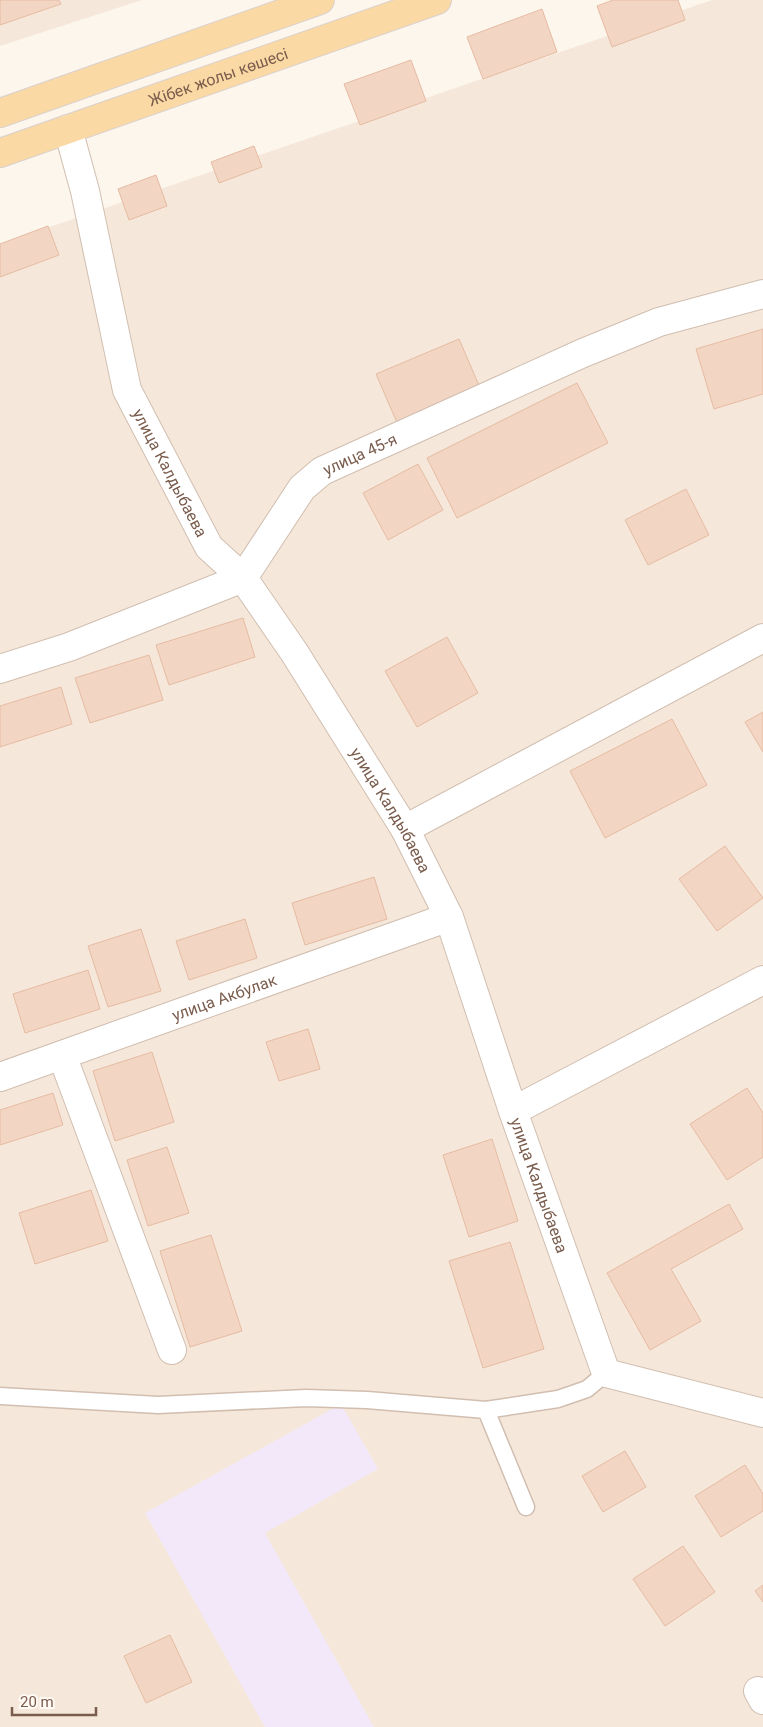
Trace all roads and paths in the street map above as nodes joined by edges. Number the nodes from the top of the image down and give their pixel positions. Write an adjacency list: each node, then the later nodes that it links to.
1 (320, 0): 3 (main road)
2 (436, 0): 4 (main road, Жібек жолы көшесі)
3 (0, 113)
4 (68, 129): 5 (main road, Жібек жолы көшесі); 7 (street, улица Калдыбаева)
5 (0, 153)
6 (763, 294): 7 (street, улица 45-я)
7 (243, 578): 9 (street); 10 (street, улица Калдыбаева)
8 (763, 638): 10 (street)
9 (0, 669)
10 (405, 829): 11 (street, улица Калдыбаева)
11 (448, 917): 13 (street, улица Акбулак); 15 (street, улица Калдыбаева)
12 (763, 980): 15 (street)
13 (62, 1055): 14 (street, улица Акбулак); 16 (street)
14 (0, 1077)
15 (513, 1111): 17 (street, улица Калдыбаева)
16 (172, 1350)
17 (606, 1373): 19 (street); 20 (lane)
18 (0, 1396): 20 (lane)
19 (759, 1408)
20 (486, 1410): 21 (lane)
21 (526, 1507)

